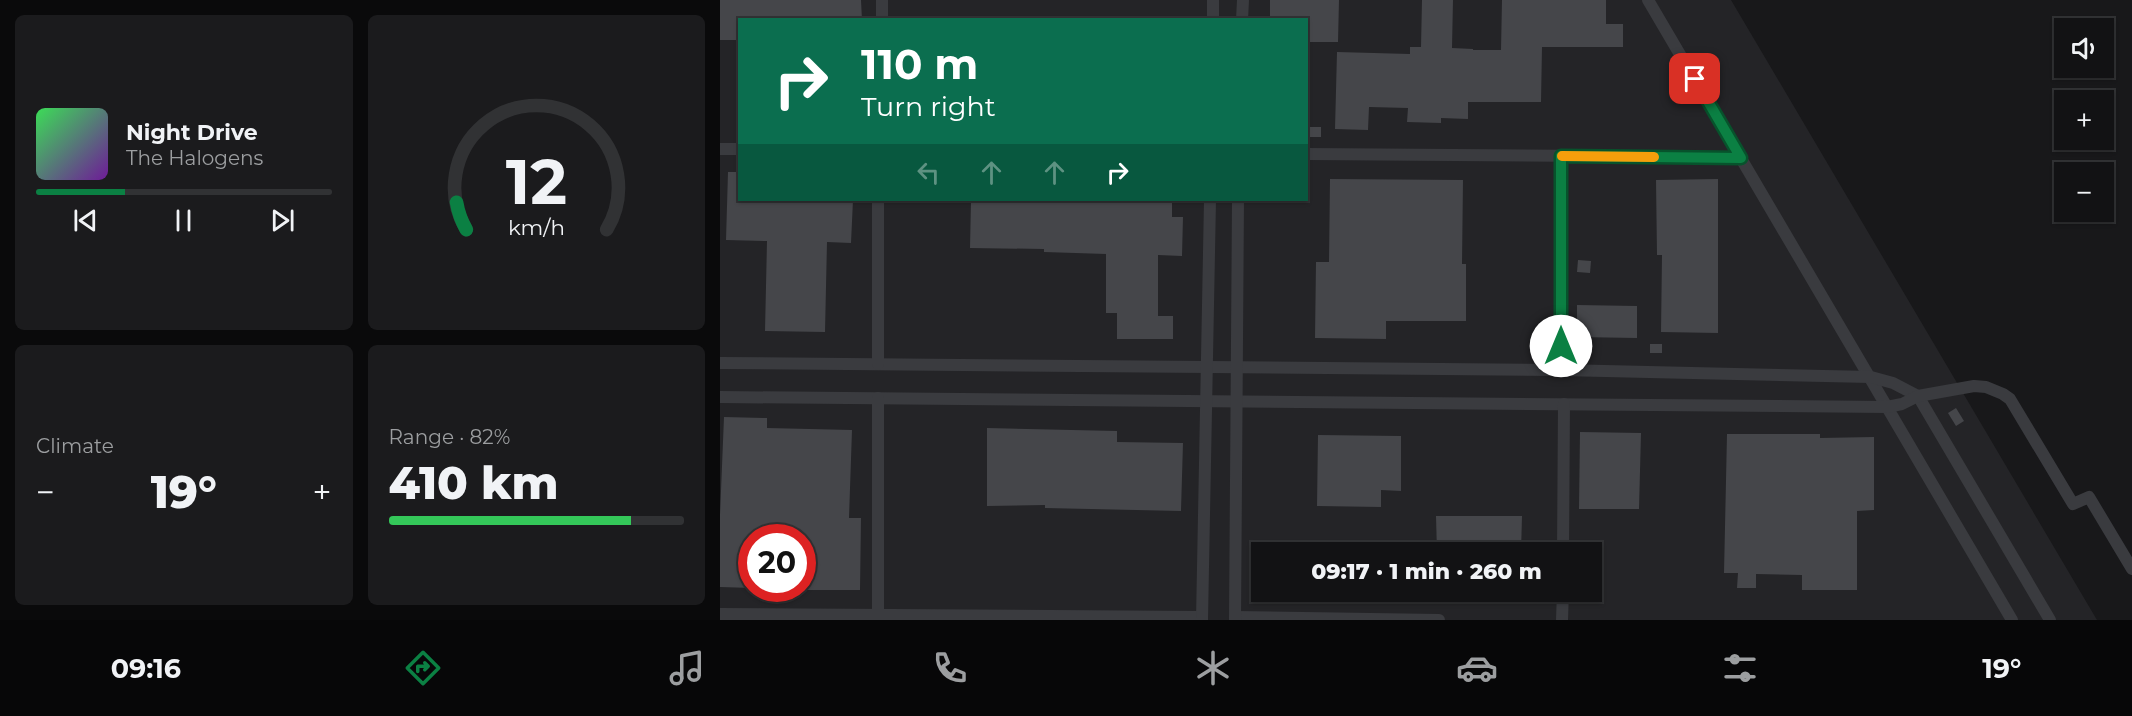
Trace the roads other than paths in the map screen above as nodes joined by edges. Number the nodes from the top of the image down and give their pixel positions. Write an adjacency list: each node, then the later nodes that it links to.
1 (882, 0): 5 (street)
2 (1213, 0): 6 (street)
3 (1243, 0): 7 (street)
4 (1648, 0): 12 (street)
5 (882, 18)
6 (1213, 18)
7 (1242, 18)
8 (720, 149): 9 (street)
9 (738, 149)
10 (1308, 154): 11 (street)
11 (1561, 156): 12 (street); 20 (street)
12 (1741, 158): 21 (street)
13 (878, 201): 17 (street)
14 (1210, 201): 18 (street)
15 (1238, 201): 19 (street)
16 (720, 363): 17 (street)
17 (878, 364): 18 (street)
18 (1205, 367): 19 (street); 25 (street)
19 (1236, 367): 20 (street); 26 (street)
20 (1561, 370): 21 (street)
21 (1871, 377): 22 (street); 28 (street)
22 (1918, 396): 28 (street); 30 (street); 39 (street)
23 (720, 397): 24 (street)
24 (878, 398): 25 (street); 33 (street)
25 (1205, 401): 26 (street); 34 (street)
26 (1236, 401): 27 (street); 35 (street)
27 (1564, 404): 28 (street); 29 (street)
28 (1887, 407): 38 (street)
29 (1563, 542)
30 (2132, 569)
31 (1563, 602): 37 (street)
32 (720, 614): 33 (street)
33 (878, 617): 34 (street)
34 (1202, 619)
35 (1235, 619): 36 (street)
36 (1439, 620)
37 (1563, 620)
38 (2012, 620)
39 (2050, 620)

